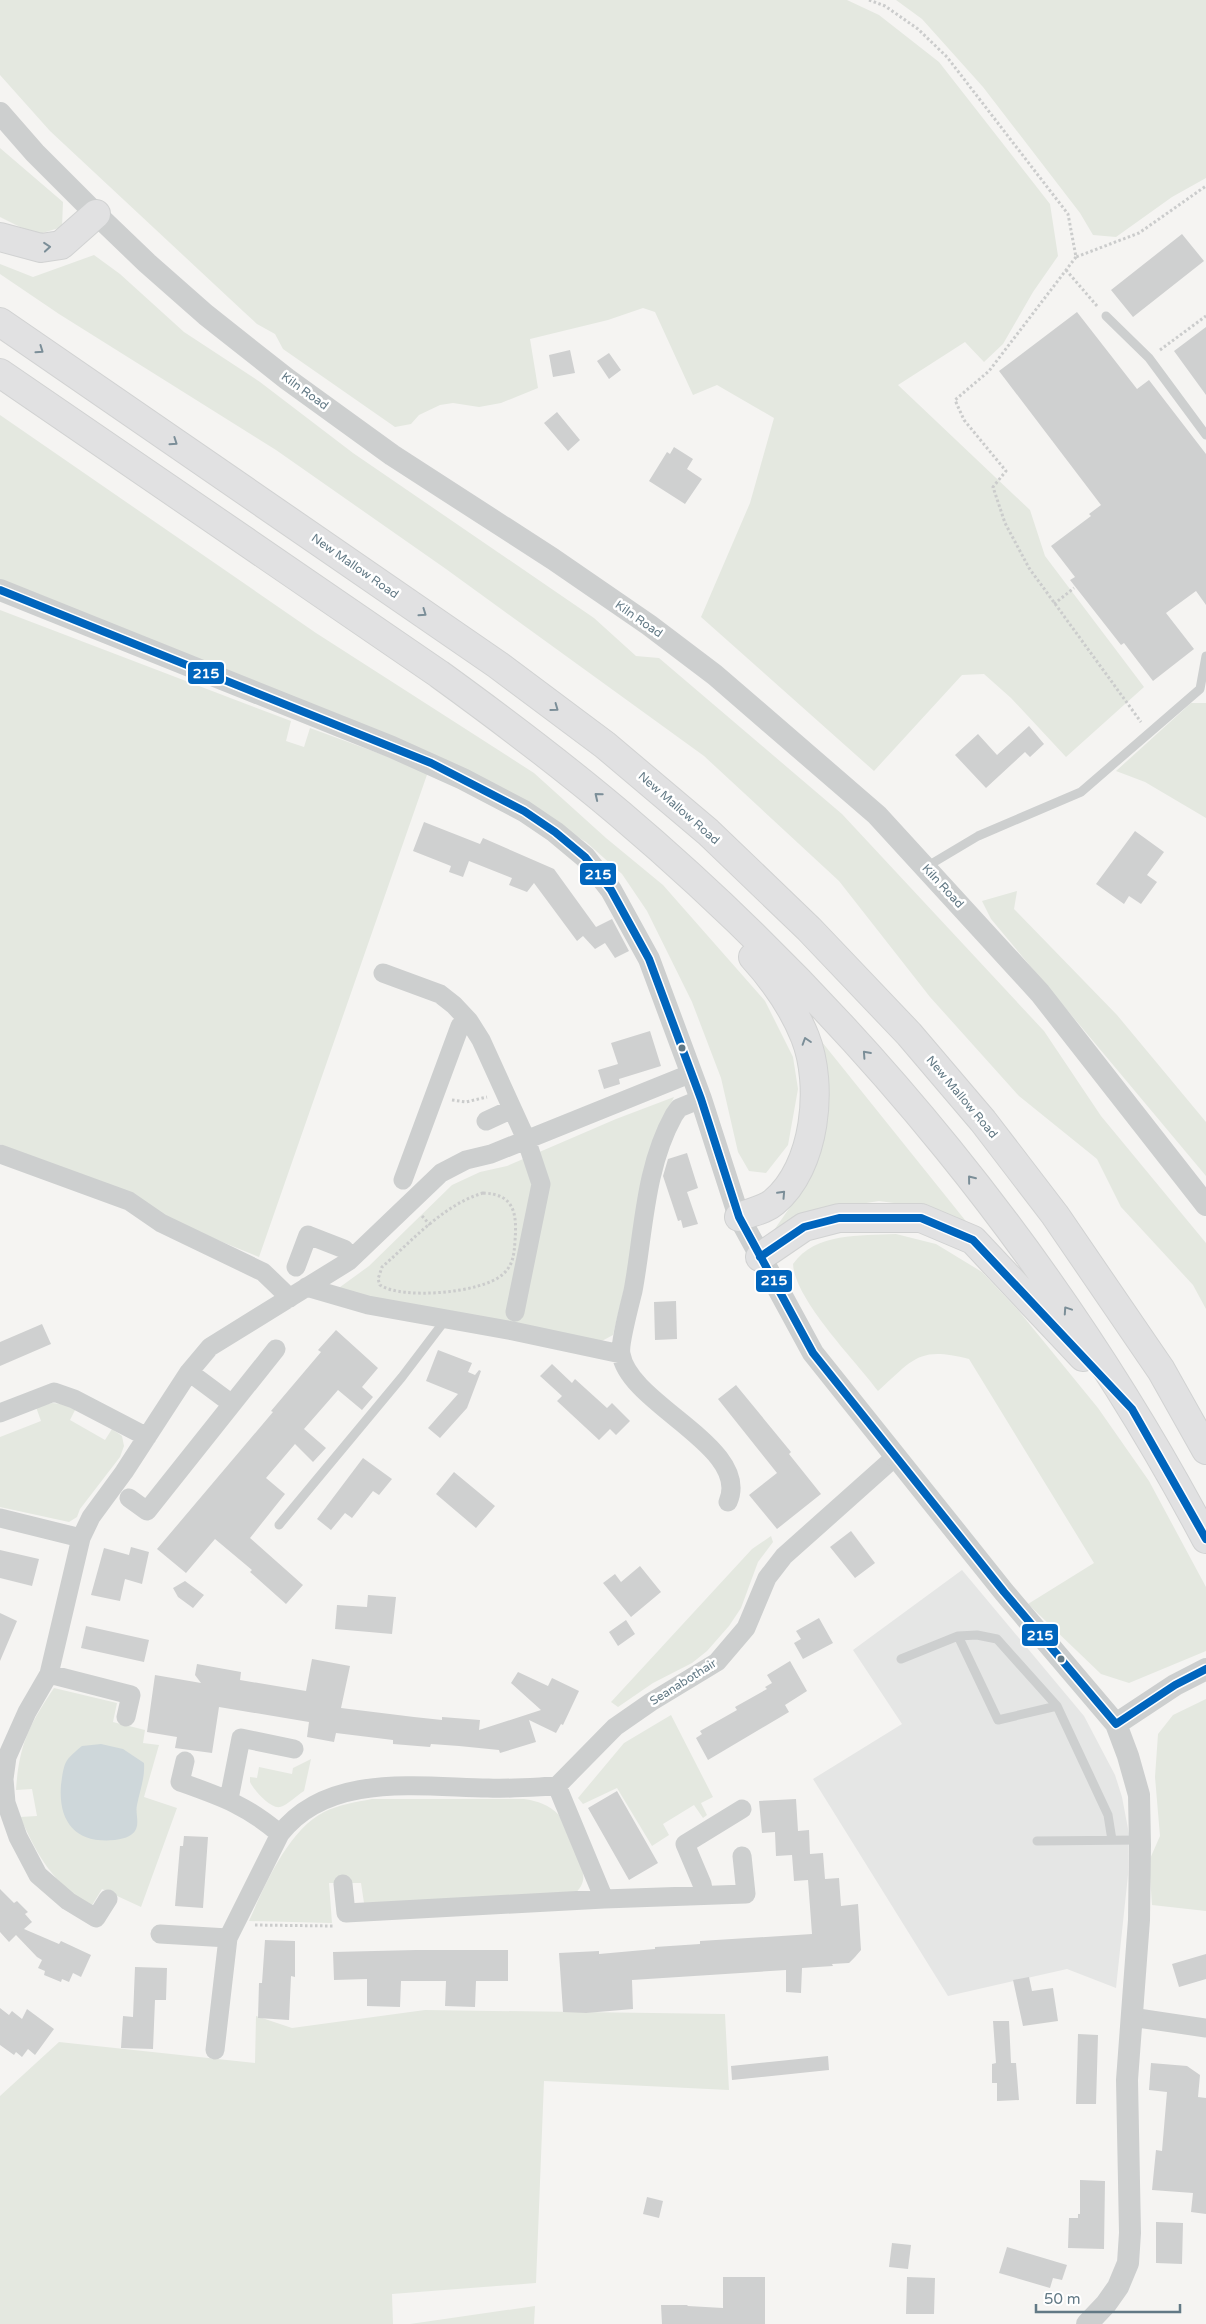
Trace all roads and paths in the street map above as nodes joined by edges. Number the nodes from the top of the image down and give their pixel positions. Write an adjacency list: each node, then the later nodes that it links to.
1 (869, 0): 6 (path)
2 (0, 113): 4 (street, Kiln Road)
3 (1206, 186): 6 (path)
4 (96, 214): 5 (highway, one-way to 4); 20 (street, Kiln Road)
5 (0, 237)
6 (1076, 257): 7 (path)
7 (1066, 270): 8 (path); 16 (path)
8 (1106, 316): 11 (lane)
9 (1206, 316): 11 (path)
10 (0, 322): 48 (highway, New Mallow Road, one-way to 48)
11 (1150, 358): 13 (lane)
12 (0, 373): 19 (highway, one-way to 12)
13 (1206, 435)
14 (1074, 588): 16 (path)
15 (0, 590): 23 (street)
16 (1054, 604): 18 (path)
17 (1206, 656): 18 (lane)
18 (1149, 733): 20 (lane)
19 (622, 815): 33 (highway, one-way to 19); 45 (highway, one-way to 19)
20 (926, 868): 32 (street, Kiln Road)
21 (383, 973): 22 (street)
22 (469, 1021): 24 (street); 25 (street)
23 (692, 1073): 26 (street); 29 (street)
24 (503, 1090): 25 (path); 27 (street)
25 (435, 1094): 31 (street)
26 (701, 1099): 33 (street); 42 (street)
27 (512, 1109): 28 (street); 29 (street)
28 (486, 1121)
29 (526, 1140): 35 (street); 39 (street)
30 (0, 1154): 38 (street)
31 (403, 1180)
32 (1206, 1205)
33 (739, 1217): 34 (street)
34 (760, 1257): 45 (highway); 49 (street)
35 (352, 1258): 36 (street); 38 (street)
36 (296, 1267)
37 (382, 1267): 37 (path)
38 (298, 1292): 40 (street); 43 (street)
39 (515, 1312)
40 (446, 1319): 42 (street); 53 (lane)
41 (276, 1349): 44 (street)
42 (621, 1354): 51 (street)
43 (189, 1372): 44 (street); 47 (street)
44 (232, 1404): 50 (street)
45 (1132, 1409): 55 (highway)
46 (0, 1413): 47 (street)
47 (147, 1437): 54 (street)
48 (1206, 1450)
49 (895, 1457): 62 (street); 66 (street, Seanabothair)
50 (129, 1498)
51 (728, 1502)
52 (0, 1518): 54 (street)
53 (279, 1525)
54 (81, 1538): 59 (street)
55 (1206, 1539)
56 (958, 1636): 57 (lane); 60 (lane); 60 (lane)
57 (901, 1659)
58 (1206, 1669): 62 (street)
59 (49, 1674): 61 (street); 65 (street)
60 (1057, 1706): 70 (lane)
61 (126, 1717)
62 (1116, 1724): 71 (street)
63 (294, 1749): 67 (street)
64 (186, 1761): 67 (street)
65 (2, 1779): 76 (street)
66 (557, 1786): 69 (street); 77 (street)
67 (229, 1799): 69 (street)
68 (742, 1809): 75 (street)
69 (280, 1834): 79 (street)
70 (1112, 1840): 71 (lane); 72 (lane)
71 (1140, 1840): 81 (street)
72 (1037, 1841)
73 (742, 1856): 75 (street)
74 (343, 1884): 78 (street)
75 (704, 1896): 77 (street)
76 (108, 1899)
77 (604, 1899): 78 (street)
78 (346, 1913): 79 (path)
79 (231, 1931): 80 (street); 83 (street)
80 (160, 1934)
81 (1131, 2016): 82 (street); 84 (street)
82 (1206, 2028)
83 (215, 2050)
84 (1087, 2324)

